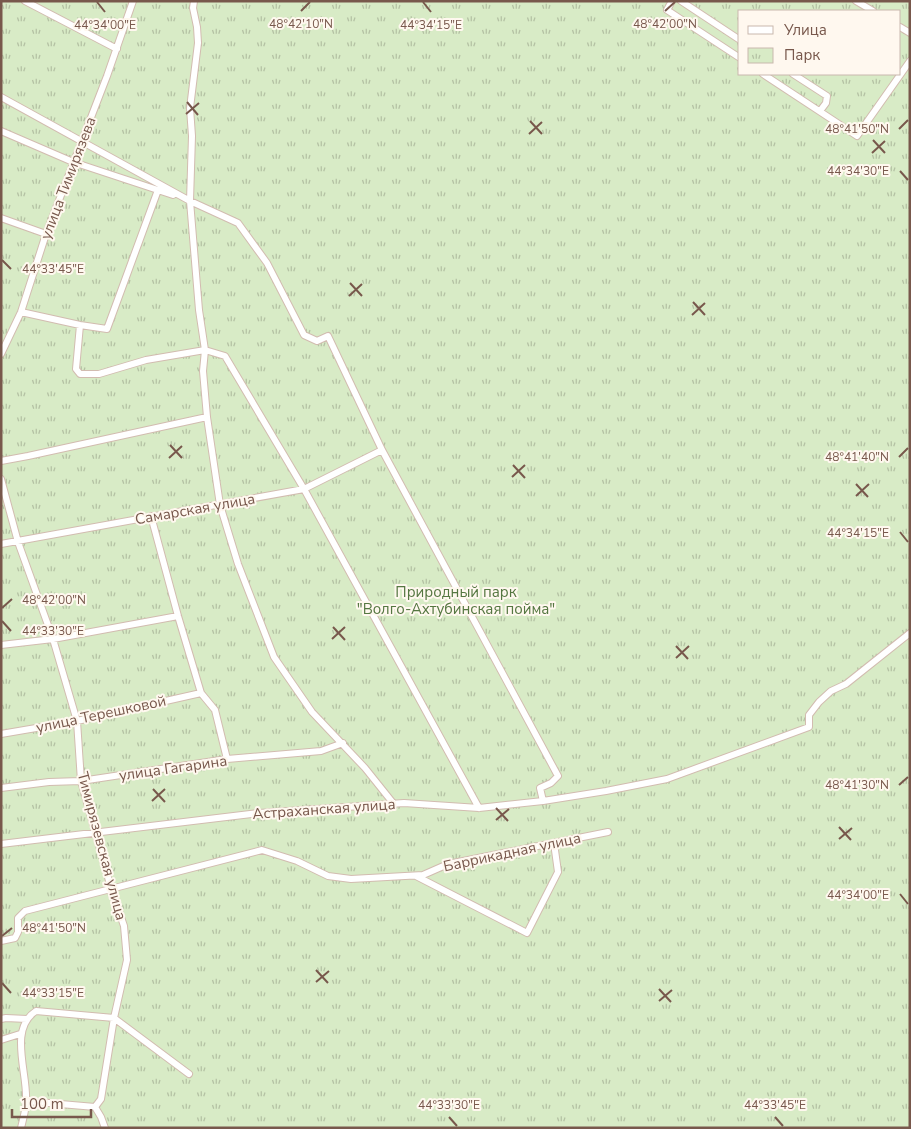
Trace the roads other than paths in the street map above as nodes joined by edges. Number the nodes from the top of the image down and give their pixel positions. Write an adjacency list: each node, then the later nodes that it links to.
1 (26, 1): 9 (street)
2 (133, 1): 9 (street, улица Тимирязева)
3 (194, 1): 22 (street)
4 (672, 1): 10 (street)
5 (680, 1): 8 (street)
6 (856, 1): 7 (street)
7 (871, 10)
8 (738, 39)
9 (116, 48): 19 (street, улица Тимирязева)
10 (738, 57)
11 (910, 61): 12 (street)
12 (901, 74)
13 (764, 75): 17 (street)
14 (795, 75): 17 (street)
15 (900, 75): 17 (street)
16 (1, 96): 19 (street)
17 (820, 112)
18 (1, 131): 20 (street)
19 (82, 141): 20 (street, улица Тимирязева); 22 (street)
20 (74, 162): 21 (street); 24 (street, улица Тимирязева)
21 (158, 190): 22 (street); 26 (street)
22 (190, 201): 27 (street); 30 (street)
23 (1, 218): 24 (street)
24 (46, 234): 25 (street, улица Тимирязева)
25 (21, 312): 26 (street); 28 (street, улица Тимирязева)
26 (80, 325): 27 (street)
27 (205, 350): 29 (street); 33 (street)
28 (2, 352)
29 (207, 417): 31 (street); 34 (street)
30 (382, 450): 33 (street, Самарская улица); 49 (street)
31 (1, 461)
32 (1, 479): 36 (street, Тимирязевская улица)
33 (304, 489): 34 (street, Самарская улица); 51 (street)
34 (220, 505): 35 (street, Самарская улица); 45 (street)
35 (151, 516): 36 (street, Самарская улица); 38 (street)
36 (18, 542): 37 (street, Самарская улица); 40 (street, Тимирязевская улица)
37 (1, 544)
38 (178, 616): 40 (street); 42 (street)
39 (910, 633): 49 (street, Астраханская улица)
40 (53, 640): 41 (street); 43 (street, Тимирязевская улица)
41 (1, 646)
42 (201, 693): 43 (street, улица Терешковой); 46 (street)
43 (77, 721): 44 (street, улица Терешковой); 47 (street, Тимирязевская улица)
44 (1, 734)
45 (343, 744): 46 (street, улица Гагарина); 50 (street)
46 (227, 759): 47 (street, улица Гагарина)
47 (81, 781): 48 (street, улица Гагарина); 53 (street, Тимирязевская улица)
48 (1, 788)
49 (543, 801): 51 (street, Астраханская улица)
50 (393, 803): 51 (street, Астраханская улица); 53 (street, Астраханская улица)
51 (478, 808)
52 (608, 832): 54 (street, Баррикадная улица)
53 (96, 833): 55 (street, Астраханская улица); 57 (street, Тимирязевская улица)
54 (554, 842): 56 (street, Баррикадная улица); 56 (street)
55 (1, 844)
56 (412, 874): 57 (street, Баррикадная улица)
57 (111, 888): 58 (street, Баррикадная улица); 59 (street, Тимирязевская улица)
58 (1, 941)
59 (114, 1018): 61 (street); 64 (street); 66 (street, Тимирязевская улица)
60 (1, 1019): 61 (street)
61 (27, 1019): 62 (street)
62 (20, 1034): 63 (street); 65 (street)
63 (1, 1040)
64 (189, 1074)
65 (26, 1101): 66 (street); 67 (street)
66 (95, 1107): 68 (street)
67 (21, 1128)
68 (105, 1128)

